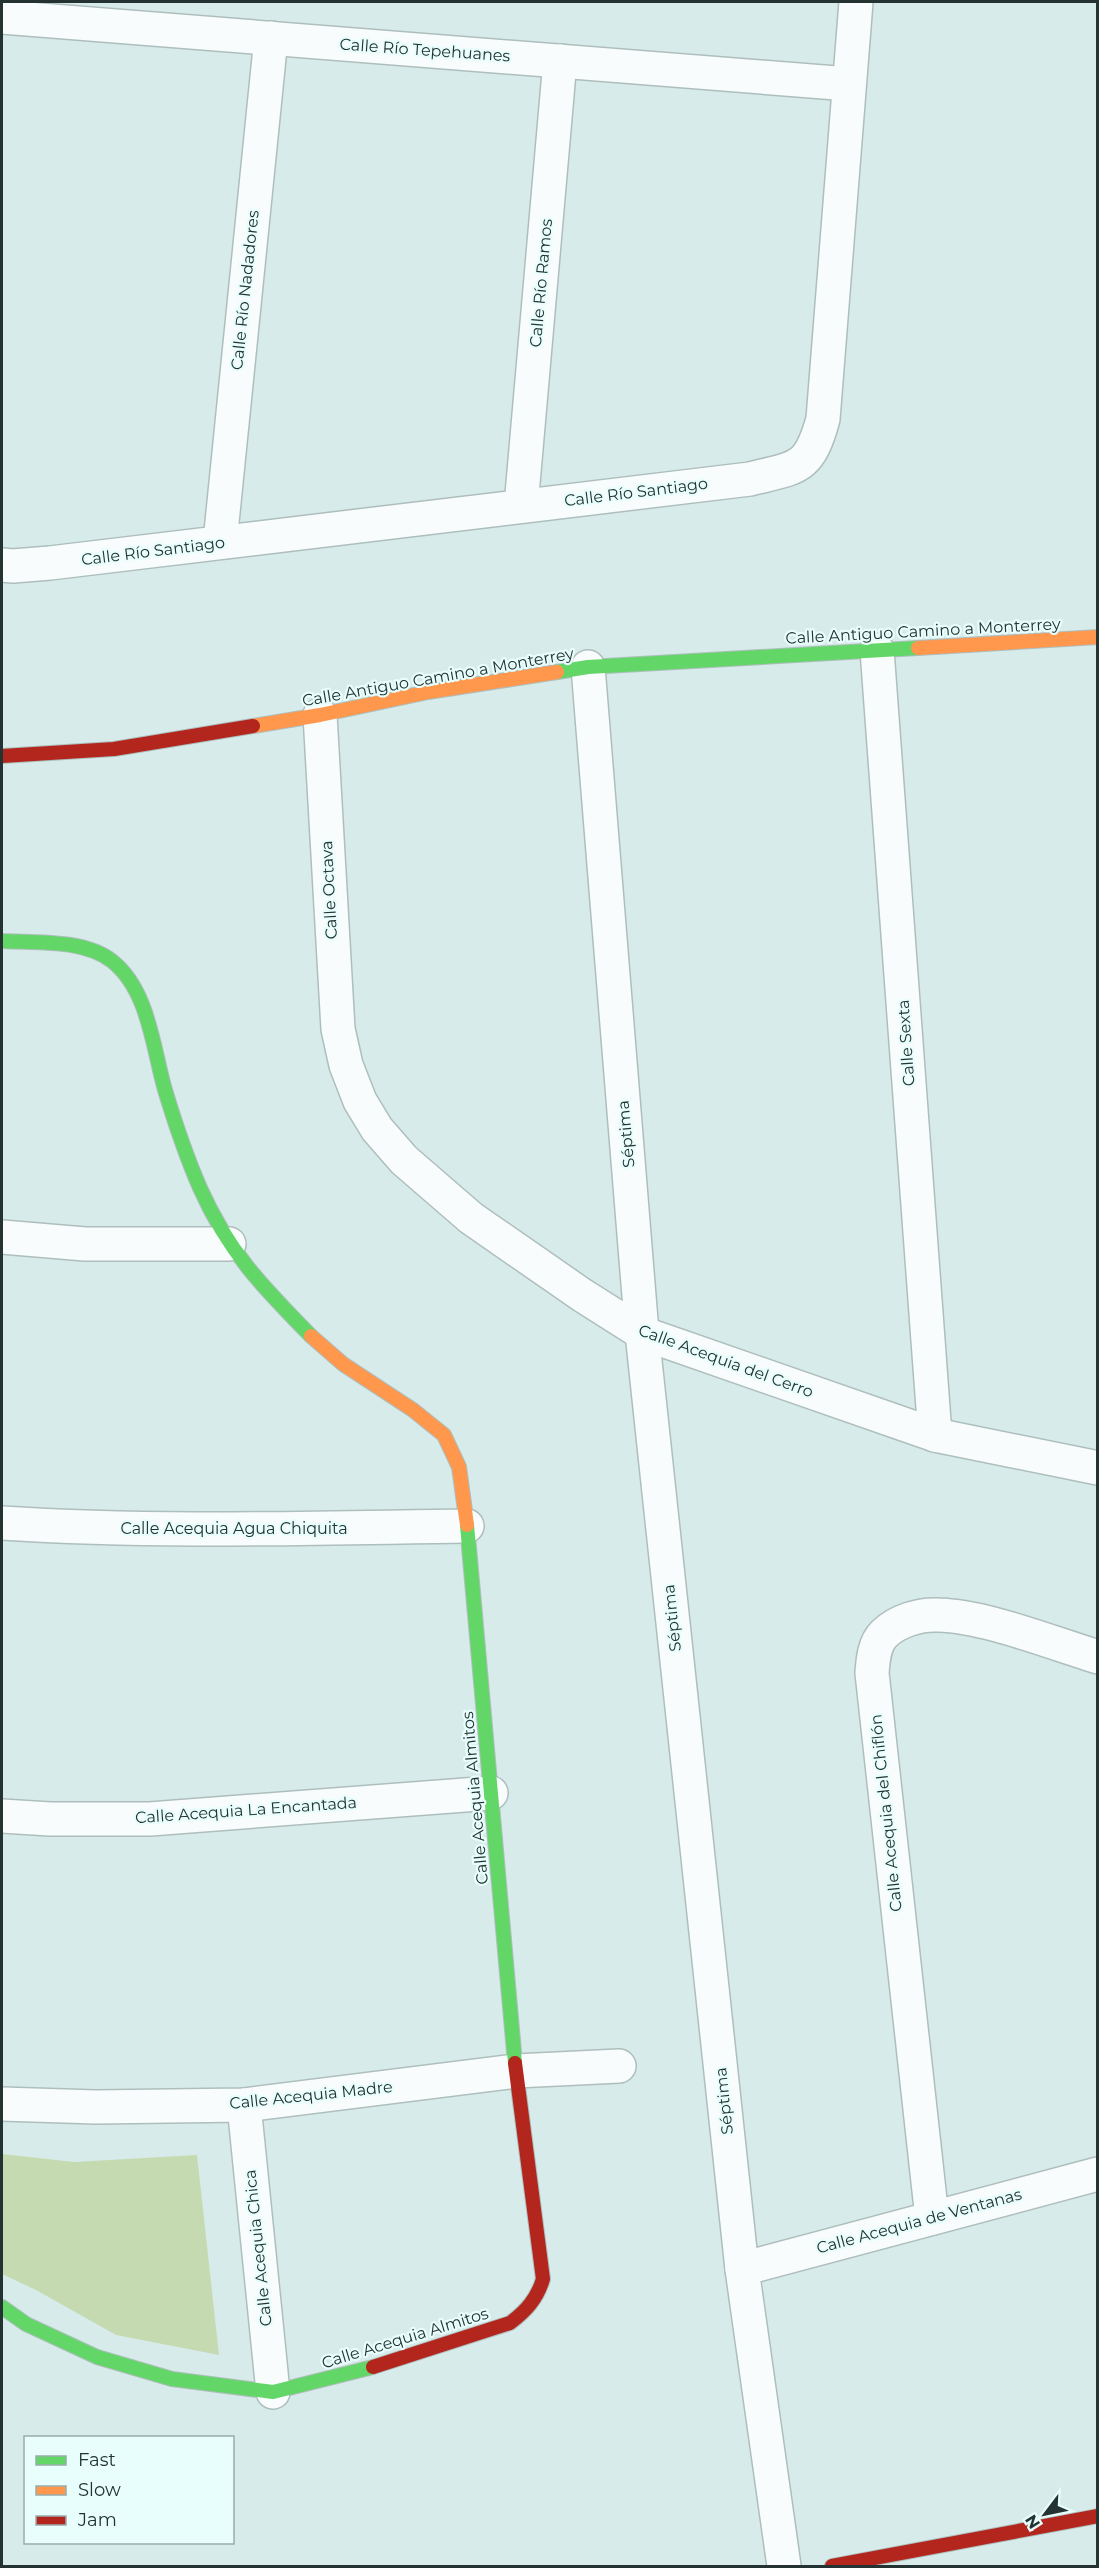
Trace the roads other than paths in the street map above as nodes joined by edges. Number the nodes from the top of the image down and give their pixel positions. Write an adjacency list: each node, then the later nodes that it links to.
1 (856, 2): 5 (street, Calle Río Santiago)
2 (2, 17): 3 (street, Calle Río Tepehuanes)
3 (270, 38): 4 (street, Calle Río Tepehuanes); 7 (street, Calle Río Nadadores)
4 (560, 61): 5 (street, Calle Río Tepehuanes); 6 (street, Calle Río Ramos)
5 (849, 84): 6 (street, Calle Río Santiago)
6 (521, 506): 7 (street, Calle Río Santiago)
7 (220, 542): 8 (street, Calle Río Santiago)
8 (2, 565)
9 (1098, 638): 10 (street, Calle Antiguo Camino a Monterrey)
10 (877, 650): 11 (street, Calle Antiguo Camino a Monterrey); 19 (street, Calle Sexta)
11 (588, 667): 12 (street, Calle Antiguo Camino a Monterrey); 18 (street, Séptima)
12 (320, 715): 13 (street, Calle Antiguo Camino a Monterrey); 15 (street, Calle Octava)
13 (2, 756)
14 (2, 941): 17 (street, Calle Acequia Almitos)
15 (346, 1065): 18 (street, Calle Acequia del Cerro)
16 (2, 1238): 17 (street)
17 (229, 1244): 22 (street, Calle Acequia Almitos)
18 (642, 1333): 19 (street, Calle Acequia del Cerro); 32 (street, Séptima)
19 (935, 1436): 20 (street, Calle Acequia del Cerro)
20 (1098, 1468)
21 (2, 1523): 22 (street, Calle Acequia Agua Chiquita)
22 (467, 1526): 24 (street, Calle Acequia Almitos)
23 (1098, 1657): 31 (street, Calle Acequia del Chiflón)
24 (491, 1793): 25 (street, Calle Acequia La Encantada); 27 (street, Calle Acequia Almitos)
25 (2, 1816)
26 (619, 2066): 27 (street, Calle Acequia Madre)
27 (516, 2071): 29 (street, Calle Acequia Madre); 34 (street, Calle Acequia Almitos)
28 (2, 2104): 29 (street, Calle Acequia Madre)
29 (244, 2105): 34 (street, Calle Acequia Chica)
30 (1098, 2174): 31 (street, Calle Acequia de Ventanas)
31 (932, 2218): 32 (street, Calle Acequia de Ventanas)
32 (742, 2269): 36 (street, Séptima)
33 (2, 2307): 34 (street, Calle Acequia Almitos)
34 (273, 2392)
35 (1098, 2516): 37 (street)
36 (784, 2566)
37 (832, 2566)

